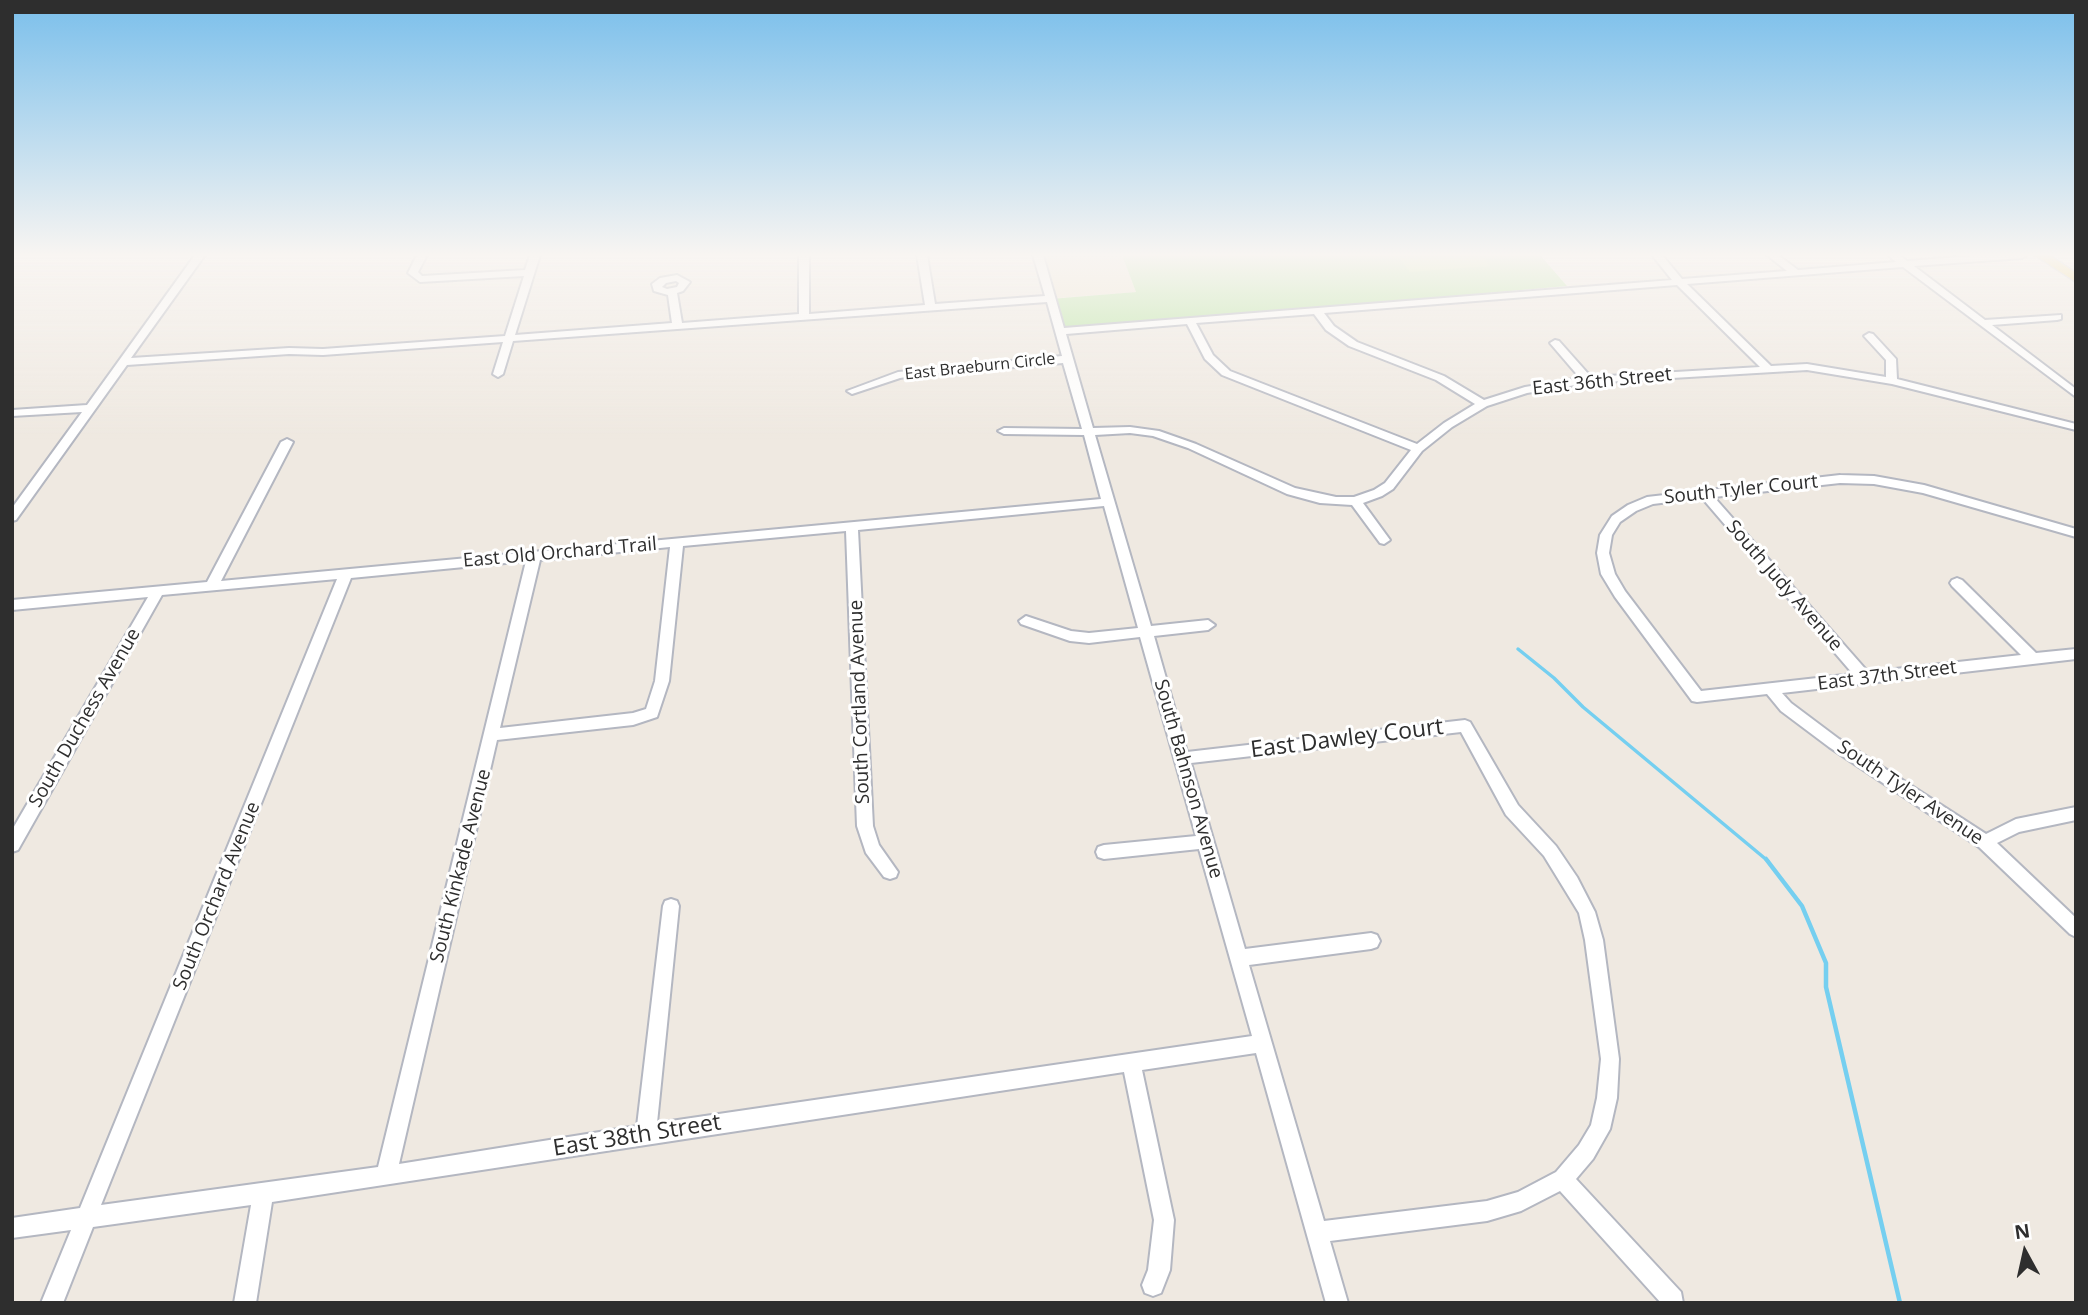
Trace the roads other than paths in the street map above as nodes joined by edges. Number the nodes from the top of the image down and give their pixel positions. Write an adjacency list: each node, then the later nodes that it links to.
1 (156, 316): 19 (street)
2 (517, 316): 16 (street)
3 (676, 316): 13 (street)
4 (799, 316): 13 (street)
5 (1055, 316): 14 (street, South Bahnson Avenue)
6 (1249, 316): 11 (street)
7 (1321, 316): 26 (street)
8 (1714, 316): 20 (street)
9 (1975, 316): 12 (street)
10 (2057, 317): 12 (street)
11 (1190, 321): 14 (street); 33 (street)
12 (1984, 323): 24 (street)
13 (678, 326): 16 (street)
14 (1060, 331): 18 (street, South Bahnson Avenue)
15 (1870, 336): 23 (street)
16 (510, 339): 19 (street); 21 (street)
17 (1555, 343): 22 (street)
18 (1068, 359): 25 (street, East Braeburn Circle); 31 (street, South Bahnson Avenue)
19 (123, 362): 27 (street)
20 (1766, 367): 22 (street, East 36th Street); 23 (street, East 36th Street)
21 (498, 374)
22 (1588, 380): 26 (street, East 36th Street)
23 (1892, 381): 29 (street, East 36th Street)
24 (2074, 390)
25 (852, 391)
26 (1483, 404): 33 (street, East 36th Street)
27 (90, 408): 28 (street); 37 (street)
28 (12, 413)
29 (2076, 427)
30 (1004, 431): 31 (street, East 36th Street)
31 (1088, 433): 35 (street, East 36th Street); 36 (street, South Bahnson Avenue)
32 (286, 442): 45 (street)
33 (1418, 449): 35 (street, East 36th Street)
34 (1704, 494): 39 (street, South Tyler Court); 53 (street, South Judy Avenue); 55 (street, South Tyler Court)
35 (1355, 501): 40 (street)
36 (1108, 502): 38 (street, East Old Orchard Trail); 50 (street, South Bahnson Avenue)
37 (12, 516)
38 (852, 526): 41 (street, East Old Orchard Trail); 63 (street, South Cortland Avenue)
39 (2076, 533)
40 (1384, 540)
41 (677, 542): 42 (street, East Old Orchard Trail); 56 (street)
42 (534, 556): 43 (street, East Old Orchard Trail); 56 (street, South Kinkade Avenue)
43 (346, 573): 45 (street, East Old Orchard Trail); 74 (street, South Orchard Avenue)
44 (1957, 583): 52 (street)
45 (212, 586): 46 (street, East Old Orchard Trail)
46 (158, 591): 47 (street, East Old Orchard Trail); 61 (street, South Duchess Avenue)
47 (12, 605)
48 (1026, 621): 50 (street)
49 (1208, 625): 50 (street)
50 (1147, 633): 57 (street, South Bahnson Avenue)
51 (2076, 654): 52 (street, East 37th Street)
52 (2033, 659): 53 (street, East 37th Street)
53 (1865, 679): 54 (street, East 37th Street)
54 (1771, 689): 55 (street, East 37th Street); 60 (street, South Tyler Avenue)
55 (1698, 697)
56 (493, 735): 71 (street, South Kinkade Avenue)
57 (1183, 758): 59 (street, South Bahnson Avenue); 72 (street, East Dawley Court)
58 (2076, 813): 60 (street)
59 (1206, 842): 62 (street); 67 (street, South Bahnson Avenue)
60 (1985, 842): 65 (street, South Tyler Avenue)
61 (12, 845)
62 (1104, 852)
63 (890, 872)
64 (671, 906): 70 (street)
65 (2076, 929)
66 (1371, 941): 67 (street)
67 (1239, 958): 68 (street, South Bahnson Avenue)
68 (1262, 1043): 69 (street, East 38th Street); 76 (street, South Bahnson Avenue)
69 (1131, 1061): 70 (street, East 38th Street); 77 (street)
70 (646, 1134): 71 (street, East 38th Street)
71 (386, 1177): 73 (street, East 38th Street)
72 (1563, 1179): 76 (street, East Dawley Court); 78 (street)
73 (263, 1194): 74 (street, East 38th Street); 80 (street)
74 (88, 1218): 75 (street, East 38th Street); 79 (street, South Orchard Avenue)
75 (12, 1228)
76 (1316, 1232): 81 (street, South Bahnson Avenue)
77 (1153, 1285)
78 (1673, 1300)
79 (52, 1303)
80 (245, 1303)
81 (1337, 1303)

